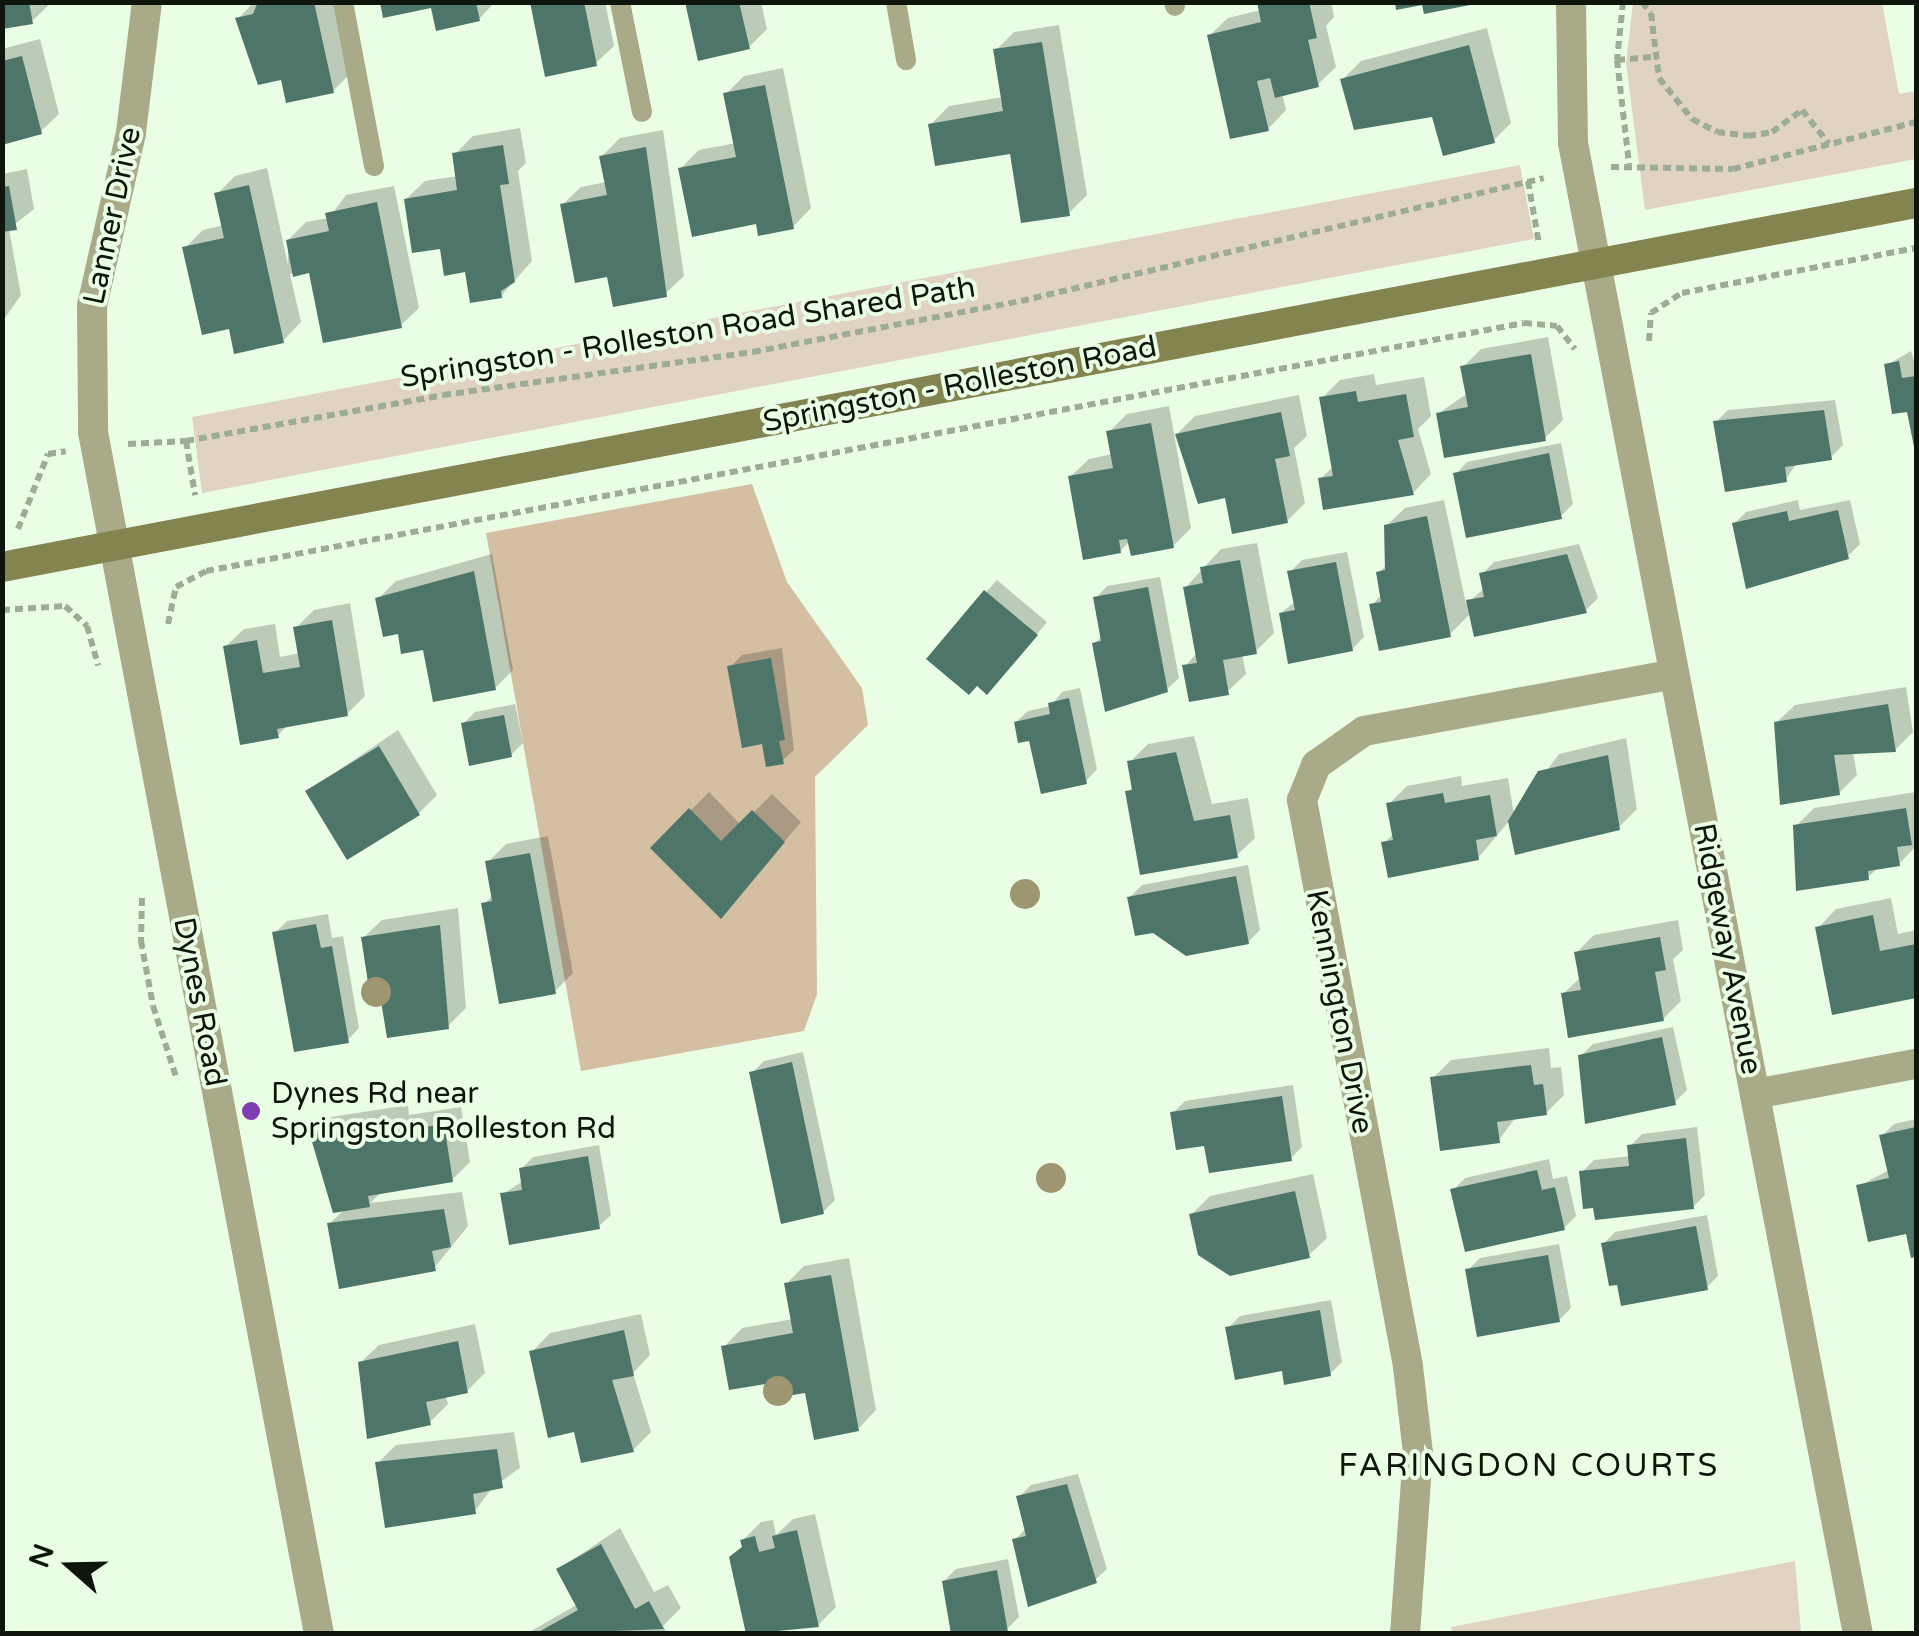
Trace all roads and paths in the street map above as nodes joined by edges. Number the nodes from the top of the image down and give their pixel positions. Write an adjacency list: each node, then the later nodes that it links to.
1 (147, 2): 28 (street, Lanner Drive)
2 (343, 2): 14 (lane)
3 (620, 2): 11 (lane)
4 (896, 2): 9 (lane)
5 (1570, 2): 18 (street, Ridgeway Avenue)
6 (1623, 2): 10 (path)
7 (1642, 2): 8 (path)
8 (1652, 57): 10 (path); 13 (path)
9 (906, 60)
10 (1618, 60): 13 (path)
11 (642, 112)
12 (1916, 122): 13 (path)
13 (1830, 144)
14 (374, 166)
15 (1916, 203): 18 (main road, Springston - Rolleston Road)
16 (1538, 238): 23 (path, Springston - Rolleston Road Shared Path)
17 (1916, 248): 21 (path)
18 (1596, 264): 28 (main road, Springston - Rolleston Road); 33 (street, Ridgeway Avenue)
19 (1547, 310): 20 (path)
20 (1549, 324): 22 (path); 32 (path)
21 (1637, 346)
22 (1590, 354)
23 (186, 441): 24 (path, Springston - Rolleston Road Shared Path); 26 (path)
24 (143, 442)
25 (48, 454): 27 (path)
26 (195, 498)
27 (16, 522)
28 (112, 548): 29 (main road, Springston - Rolleston Road); 36 (street, Dynes Road)
29 (2, 568)
30 (31, 604): 31 (path)
31 (2, 610)
32 (162, 629)
33 (1674, 674): 35 (street, Ridgeway Avenue); 37 (street, Kennington Drive)
34 (1916, 1064): 35 (street)
35 (1755, 1094): 38 (street, Ridgeway Avenue)
36 (320, 1634)
37 (1405, 1634)
38 (1858, 1634)

